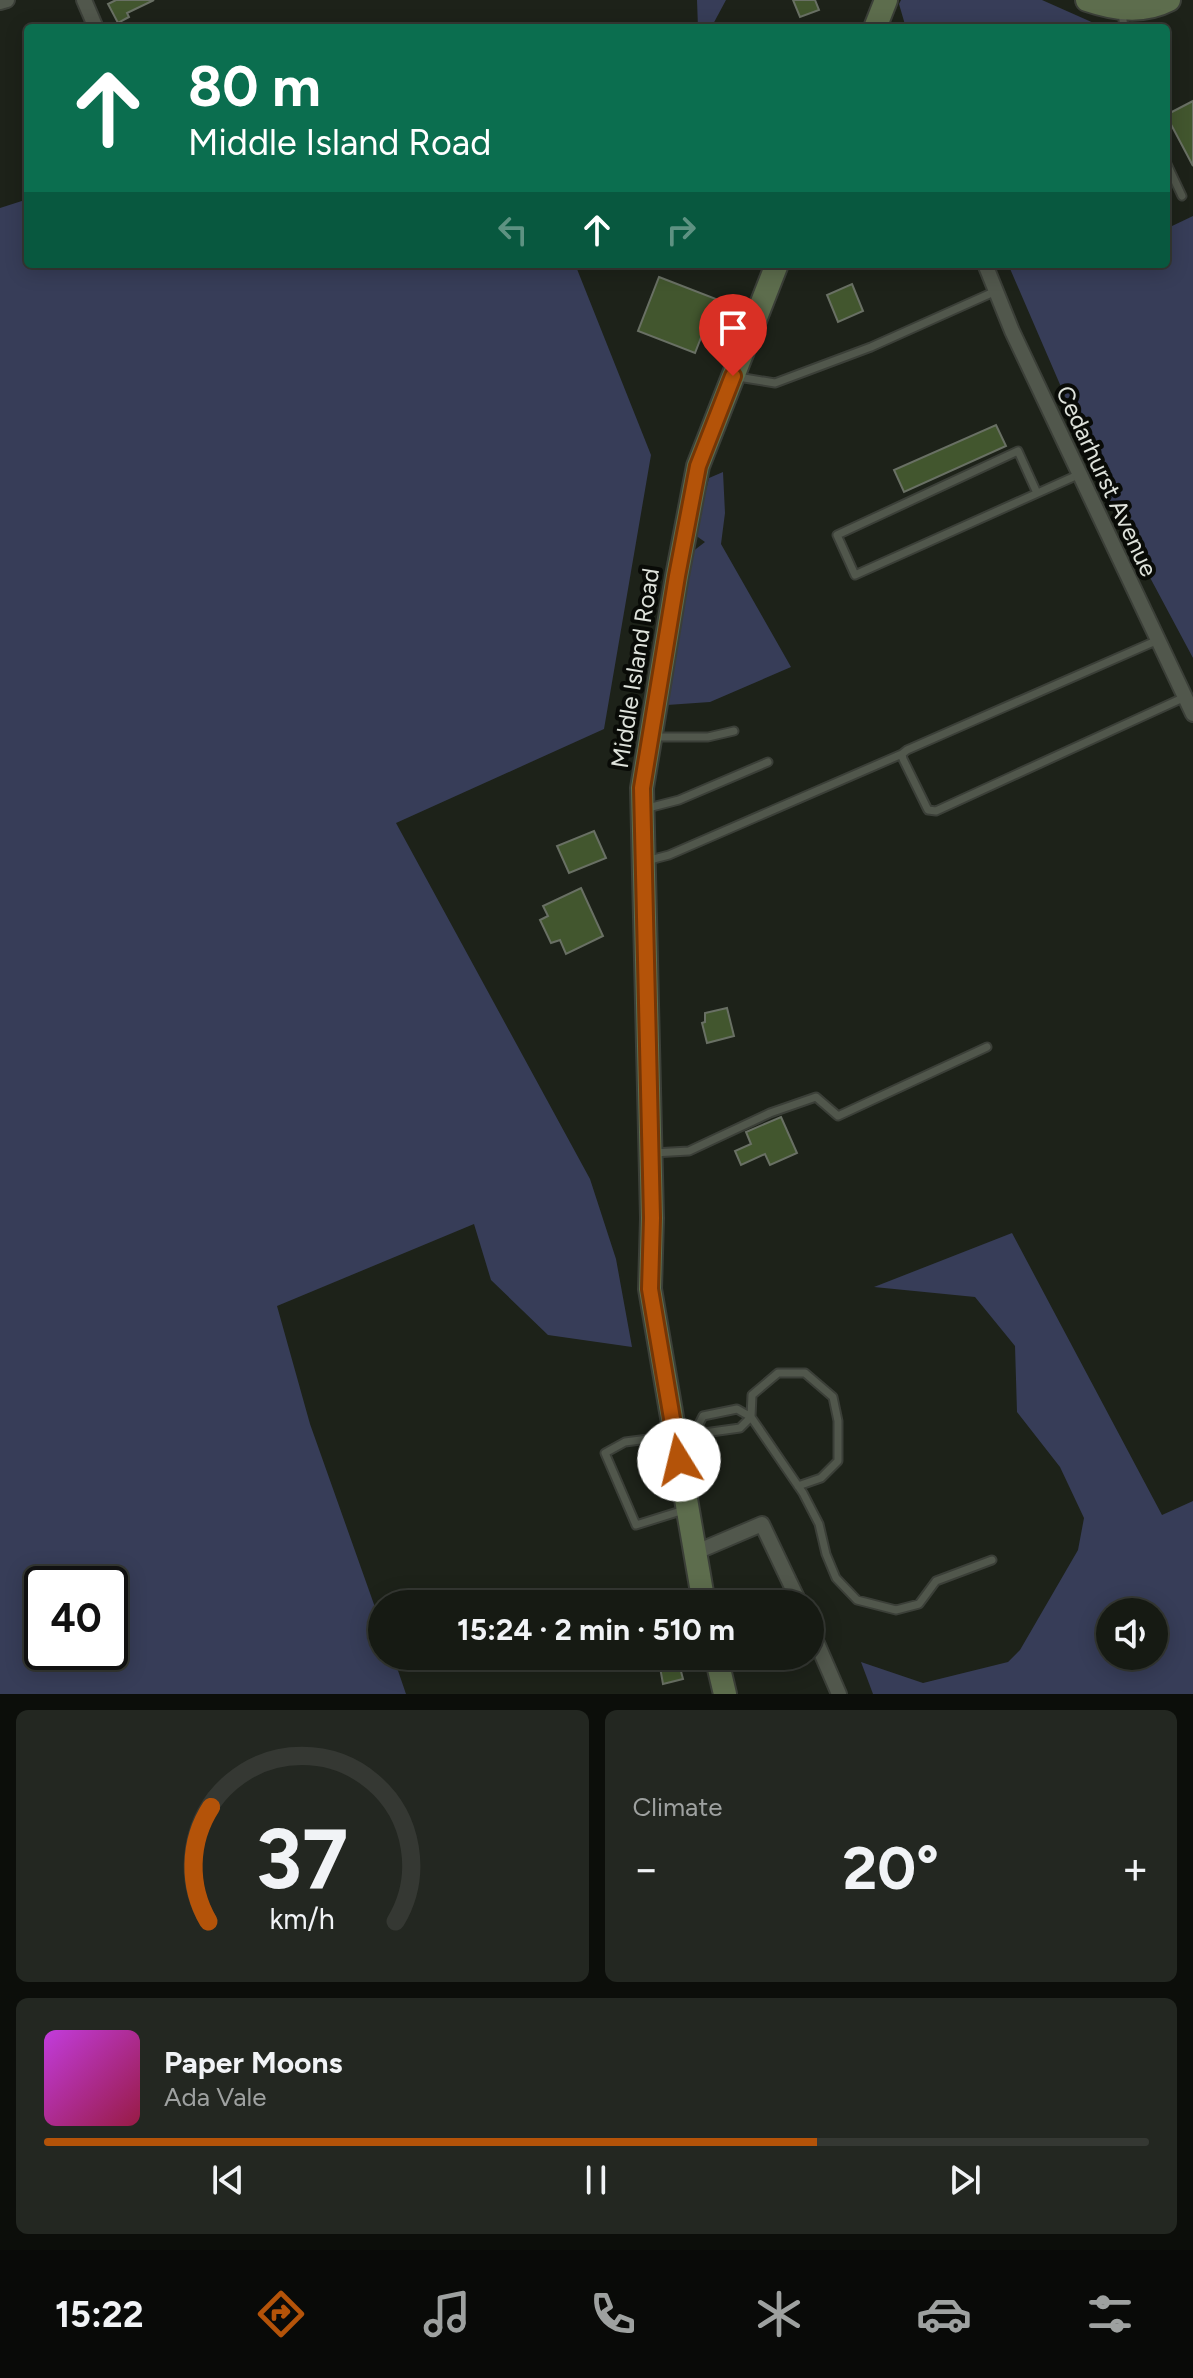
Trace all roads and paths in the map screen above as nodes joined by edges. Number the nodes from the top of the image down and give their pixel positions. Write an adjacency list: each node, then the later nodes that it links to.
1 (7, 0): 5 (street)
2 (84, 0): 7 (street)
3 (1087, 0): 6 (street)
4 (1169, 0): 6 (street)
5 (0, 2)
6 (1123, 19)
7 (94, 24)
8 (1170, 170): 9 (lane)
9 (1182, 196)
10 (775, 268): 13 (street, Middle Island Road)
11 (987, 268): 12 (street, Cedarhurst Avenue)
12 (996, 291): 13 (lane); 14 (street, Cedarhurst Avenue)
13 (733, 376): 20 (street, Middle Island Road)
14 (1080, 474): 15 (lane); 16 (street, Cedarhurst Avenue)
15 (1037, 493): 15 (lane)
16 (1158, 640): 17 (street, Cedarhurst Avenue); 21 (lane)
17 (1185, 697): 18 (street, Cedarhurst Avenue); 21 (lane)
18 (1193, 714)
19 (734, 731): 20 (lane)
20 (650, 737): 23 (street, Middle Island Road)
21 (902, 754): 24 (lane)
22 (768, 762): 23 (lane)
23 (642, 809): 24 (street, Middle Island Road)
24 (644, 861): 26 (street, Middle Island Road)
25 (987, 1047): 26 (lane)
26 (651, 1153): 29 (street, Middle Island Road)
27 (751, 1417): 28 (lane); 28 (lane); 30 (lane); 30 (lane)
28 (698, 1426): 29 (lane)
29 (674, 1433): 31 (street, Middle Island Road); 31 (lane)
30 (798, 1486): 33 (lane)
31 (687, 1510): 32 (street, Middle Island Road)
32 (694, 1553): 34 (street); 35 (street)
33 (992, 1560)
34 (701, 1590)
35 (793, 1590)
36 (824, 1659): 39 (street)
37 (719, 1670): 38 (street)
38 (725, 1694)
39 (839, 1694)

